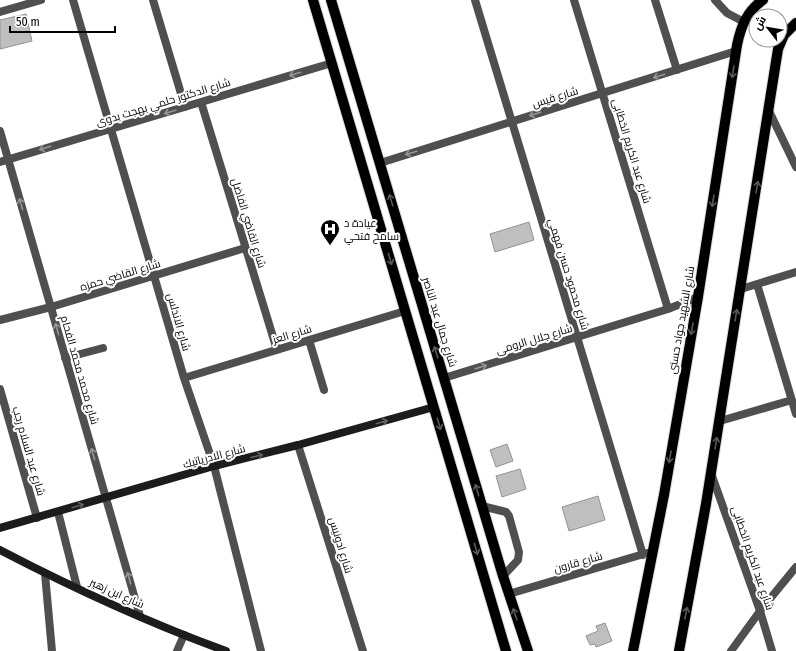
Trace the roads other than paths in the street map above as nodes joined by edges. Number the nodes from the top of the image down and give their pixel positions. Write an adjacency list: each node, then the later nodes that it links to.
1 (41, 0): 11 (street)
2 (73, 0): 22 (street, شارع الاندلس)
3 (153, 0): 19 (street)
4 (313, 0): 15 (main road)
5 (331, 0): 26 (main road, شارع جمال عبد الناصر)
6 (475, 0): 21 (street, شارع محمود حسن فهمي)
7 (574, 0): 17 (street, شارع عبد الكريم الخطابى)
8 (655, 0): 16 (street)
9 (715, 0): 12 (street)
10 (763, 0): 12 (main road, شارع الشهيد جواد حسنى)
11 (0, 12)
12 (744, 22): 14 (main road, شارع الشهيد جواد حسنى)
13 (796, 23): 20 (main road)
14 (736, 51): 16 (street, شارع قيس); 33 (main road, شارع الشهيد جواد حسنى, one-way to 33)
15 (332, 63): 18 (street, شارع الدكتور حلمي بهجت بدوى, one-way to 18); 36 (main road, one-way to 36)
16 (677, 70): 17 (street, شارع قيس, one-way to 17)
17 (603, 93): 21 (street, شارع قيس, one-way to 21); 35 (street, شارع عبد الكريم الخطابى)
18 (201, 102): 19 (street, شارع الدكتور حلمي بهجت بدوى); 28 (street, شارع القاضي الفاضل)
19 (185, 107): 22 (street, شارع الدكتور حلمي بهجت بدوى, one-way to 22)
20 (769, 111): 27 (street); 32 (main road, one-way to 20)
21 (512, 122): 26 (street, شارع قيس, one-way to 26); 38 (street, شارع محمود حسن فهمي)
22 (111, 129): 24 (street, شارع الدكتور حلمي بهجت بدوى, one-way to 24); 30 (street, شارع الاندلس)
23 (0, 130): 24 (street, شارع محمد محمد الفحام)
24 (9, 159): 25 (street, شارع الدكتور حلمي بهجت بدوى); 34 (street, شارع محمد محمد الفحام, one-way to 24)
25 (0, 162)
26 (380, 163): 44 (main road, شارع جمال عبد الناصر, one-way to 26)
27 (796, 167)
28 (245, 248): 30 (street, شارع القاضي حمزه); 41 (street, شارع القاضي الفاضل)
29 (796, 272): 31 (street)
30 (155, 276): 34 (street, شارع القاضي حمزه); 43 (street, شارع الاندلس)
31 (757, 284): 32 (street); 47 (street)
32 (741, 289): 50 (main road, one-way to 32)
33 (698, 297): 35 (street, شارع جلال الرومى); 60 (main road, شارع الشهيد جواد حسنى, one-way to 60)
34 (51, 307): 37 (street, شارع القاضي حمزه); 42 (street, شارع محمد محمد الفحام, one-way to 34)
35 (668, 309): 38 (street, شارع جلال الرومى)
36 (405, 311): 39 (street, شارع العز); 48 (main road)
37 (0, 320)
38 (577, 337): 44 (street, شارع جلال الرومى, one-way to 38); 61 (street, شارع محمود حسن فهمي)
39 (309, 340): 41 (street, شارع العز); 46 (street)
40 (103, 348): 42 (street)
41 (277, 350): 43 (street, شارع العز)
42 (65, 358): 54 (street, شارع محمد محمد الفحام, one-way to 42)
43 (184, 378): 52 (street, شارع الاندلس)
44 (444, 378): 55 (main road, شارع جمال عبد الناصر, one-way to 44)
45 (0, 389): 57 (street, شارع عبد السلام رجب)
46 (324, 390)
47 (792, 400): 49 (street); 50 (street)
48 (434, 408): 51 (street, شارع الادرياتيك, one-way to 48); 75 (main road, one-way to 75)
49 (796, 414)
50 (720, 421): 53 (main road, one-way to 50)
51 (298, 445): 52 (street, شارع الادرياتيك, one-way to 51); 74 (street, شارع ادونيس)
52 (214, 466): 54 (street, شارع الادرياتيك); 73 (street, شارع الاندلس)
53 (711, 473): 67 (street, شارع عبد الكريم الخطابى); 78 (main road, one-way to 53)
54 (106, 497): 56 (street, شارع الادرياتيك, one-way to 54); 68 (street, شارع محمد محمد الفحام, one-way to 54)
55 (482, 506): 64 (main road, شارع جمال عبد الناصر); 64 (street)
56 (58, 512): 57 (street, شارع الادرياتيك); 65 (street)
57 (38, 518): 58 (street, شارع الادرياتيك)
58 (0, 528)
59 (0, 550): 63 (street, شارع ابن زهير)
60 (654, 551): 61 (street, شارع قارون); 77 (main road, شارع الشهيد جواد حسنى)
61 (643, 555): 66 (street, شارع قارون)
62 (796, 567): 67 (street)
63 (45, 574): 65 (street, شارع ابن زهير); 70 (street)
64 (503, 576): 66 (main road, شارع جمال عبد الناصر)
65 (77, 587): 68 (street, شارع ابن زهير)
66 (509, 594): 76 (main road, شارع جمال عبد الناصر, one-way to 66)
67 (760, 611): 79 (street); 80 (street, شارع عبد الكريم الخطابى)
68 (140, 616): 69 (street, شارع ابن زهير)
69 (184, 635): 71 (street); 72 (street, شارع ابن زهير)
70 (52, 651)
71 (176, 651)
72 (226, 651)
73 (261, 651)
74 (363, 651)
75 (506, 651)
76 (528, 651)
77 (633, 651)
78 (678, 651)
79 (731, 651)
80 (772, 651)

